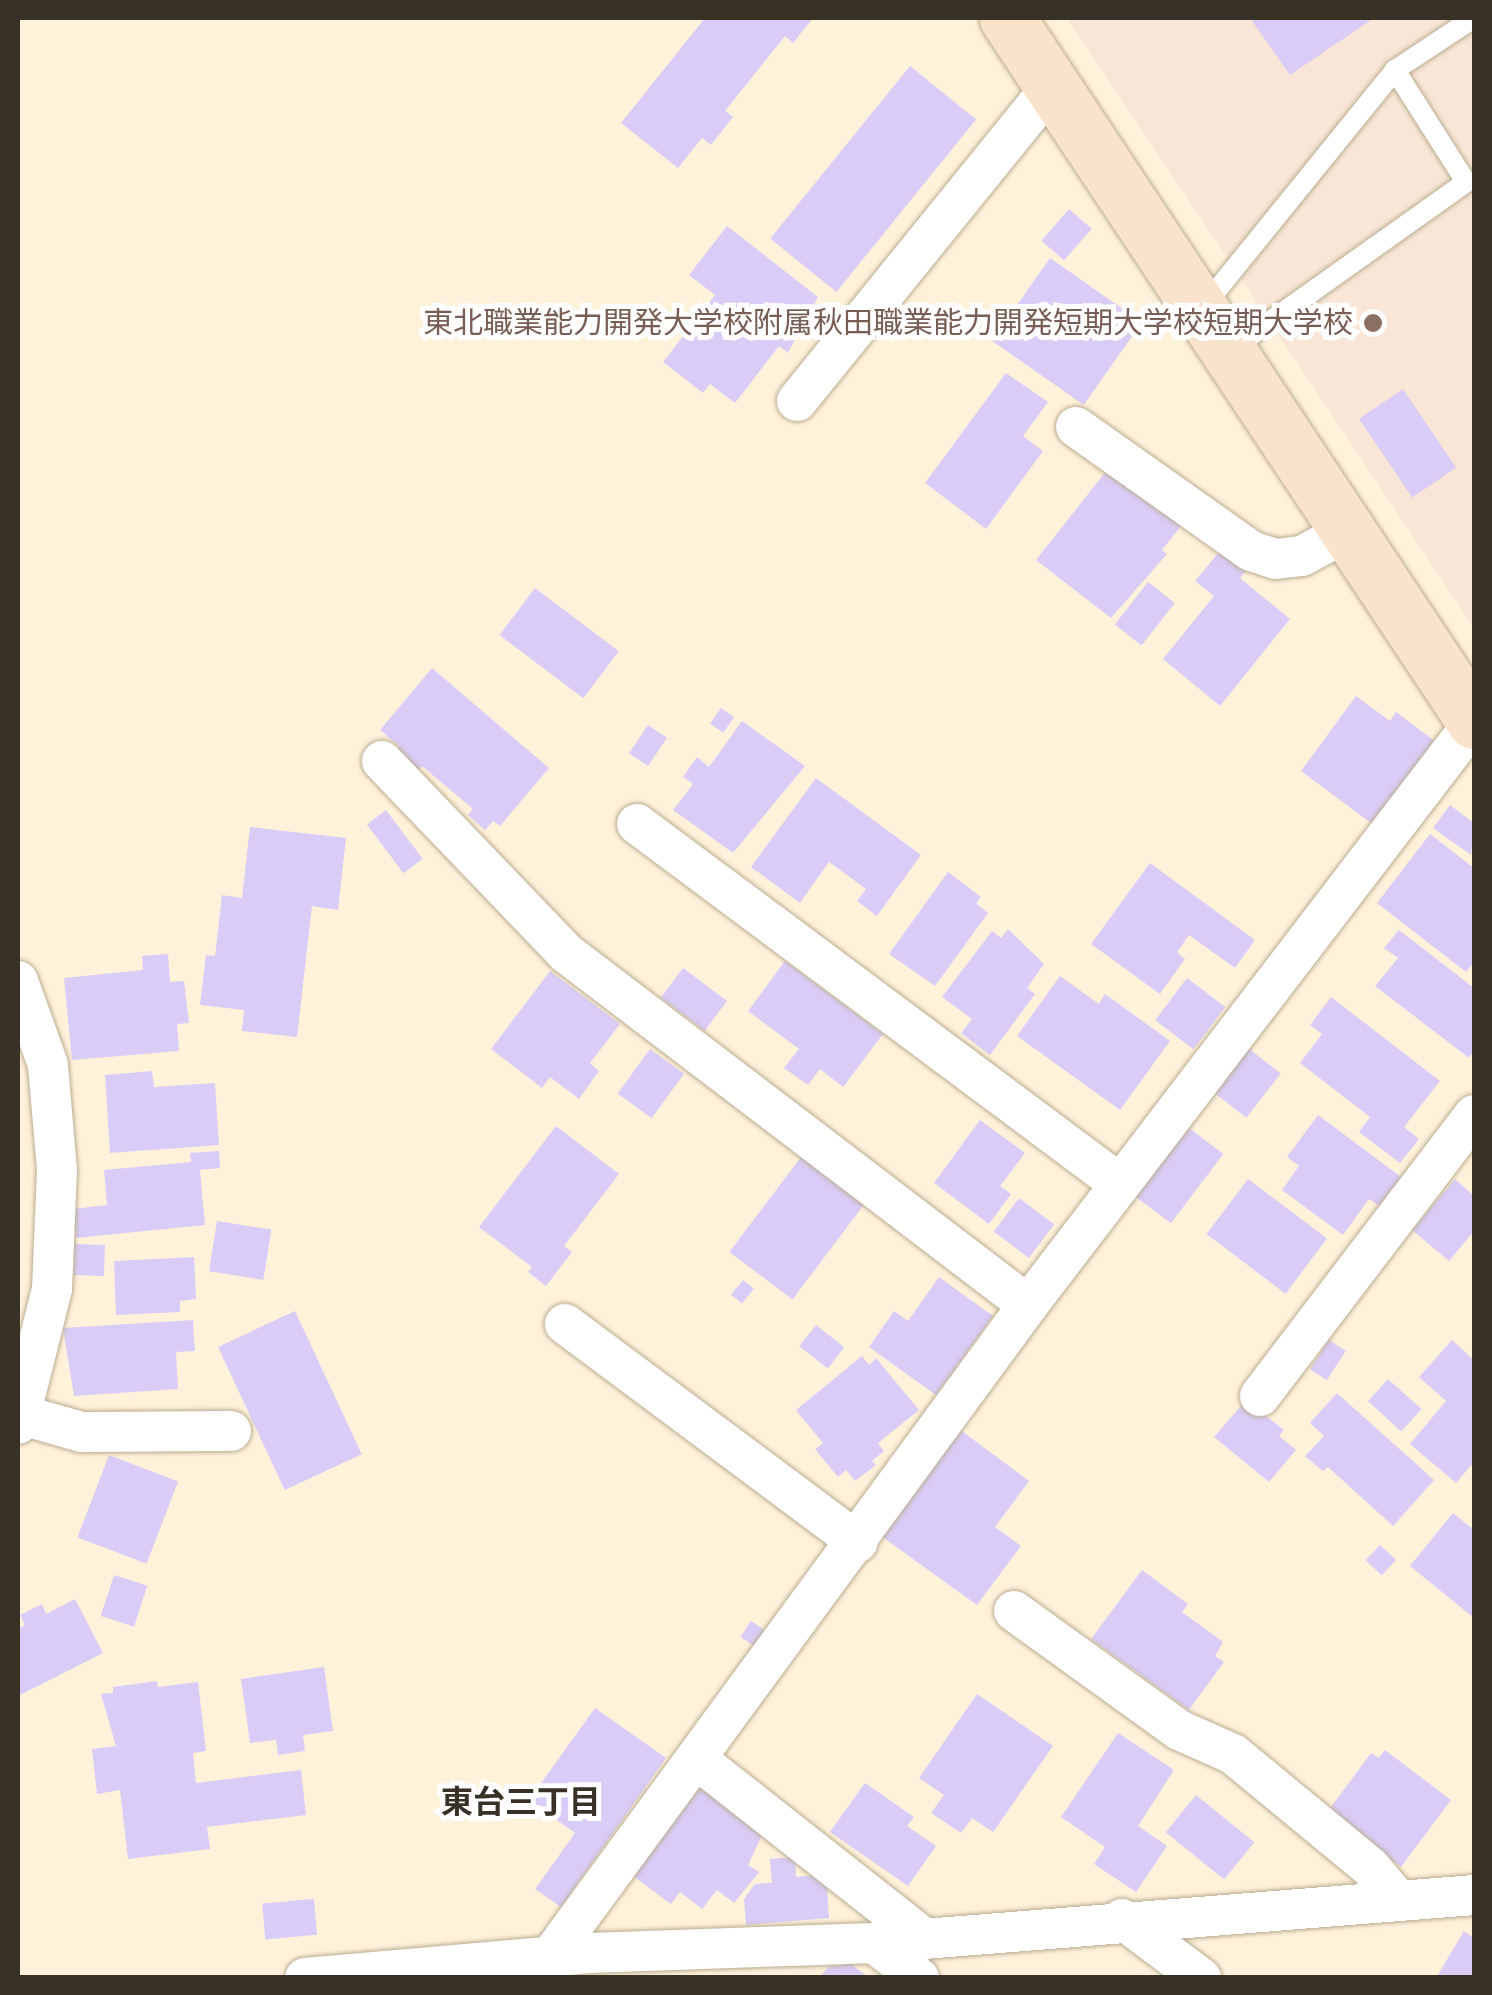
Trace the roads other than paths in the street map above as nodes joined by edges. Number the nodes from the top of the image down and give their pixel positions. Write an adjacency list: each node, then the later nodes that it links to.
1 (1007, 18): 4 (street)
2 (1474, 18): 3 (lane)
3 (1395, 70): 5 (lane); 5 (lane)
4 (1052, 86): 5 (street); 6 (street)
5 (1214, 330): 8 (street)
6 (798, 401)
7 (1076, 428): 8 (street)
8 (1348, 531): 9 (street)
9 (1474, 722): 14 (street)
10 (382, 761): 15 (street)
11 (637, 824): 14 (street)
12 (18, 982): 18 (street)
13 (1474, 1115): 17 (street)
14 (1120, 1184): 15 (street)
15 (1028, 1305): 20 (street)
16 (565, 1324): 20 (street)
17 (1260, 1396)
18 (20, 1419): 19 (street)
19 (231, 1431)
20 (858, 1542): 22 (street)
21 (1014, 1611): 24 (street)
22 (699, 1761): 26 (street); 27 (street)
23 (1474, 1895): 24 (street)
24 (1398, 1900): 25 (street)
25 (1122, 1918): 27 (street); 29 (street)
26 (550, 1957): 27 (street); 28 (street)
27 (922, 1958)
28 (305, 1978)
29 (1201, 1978)

